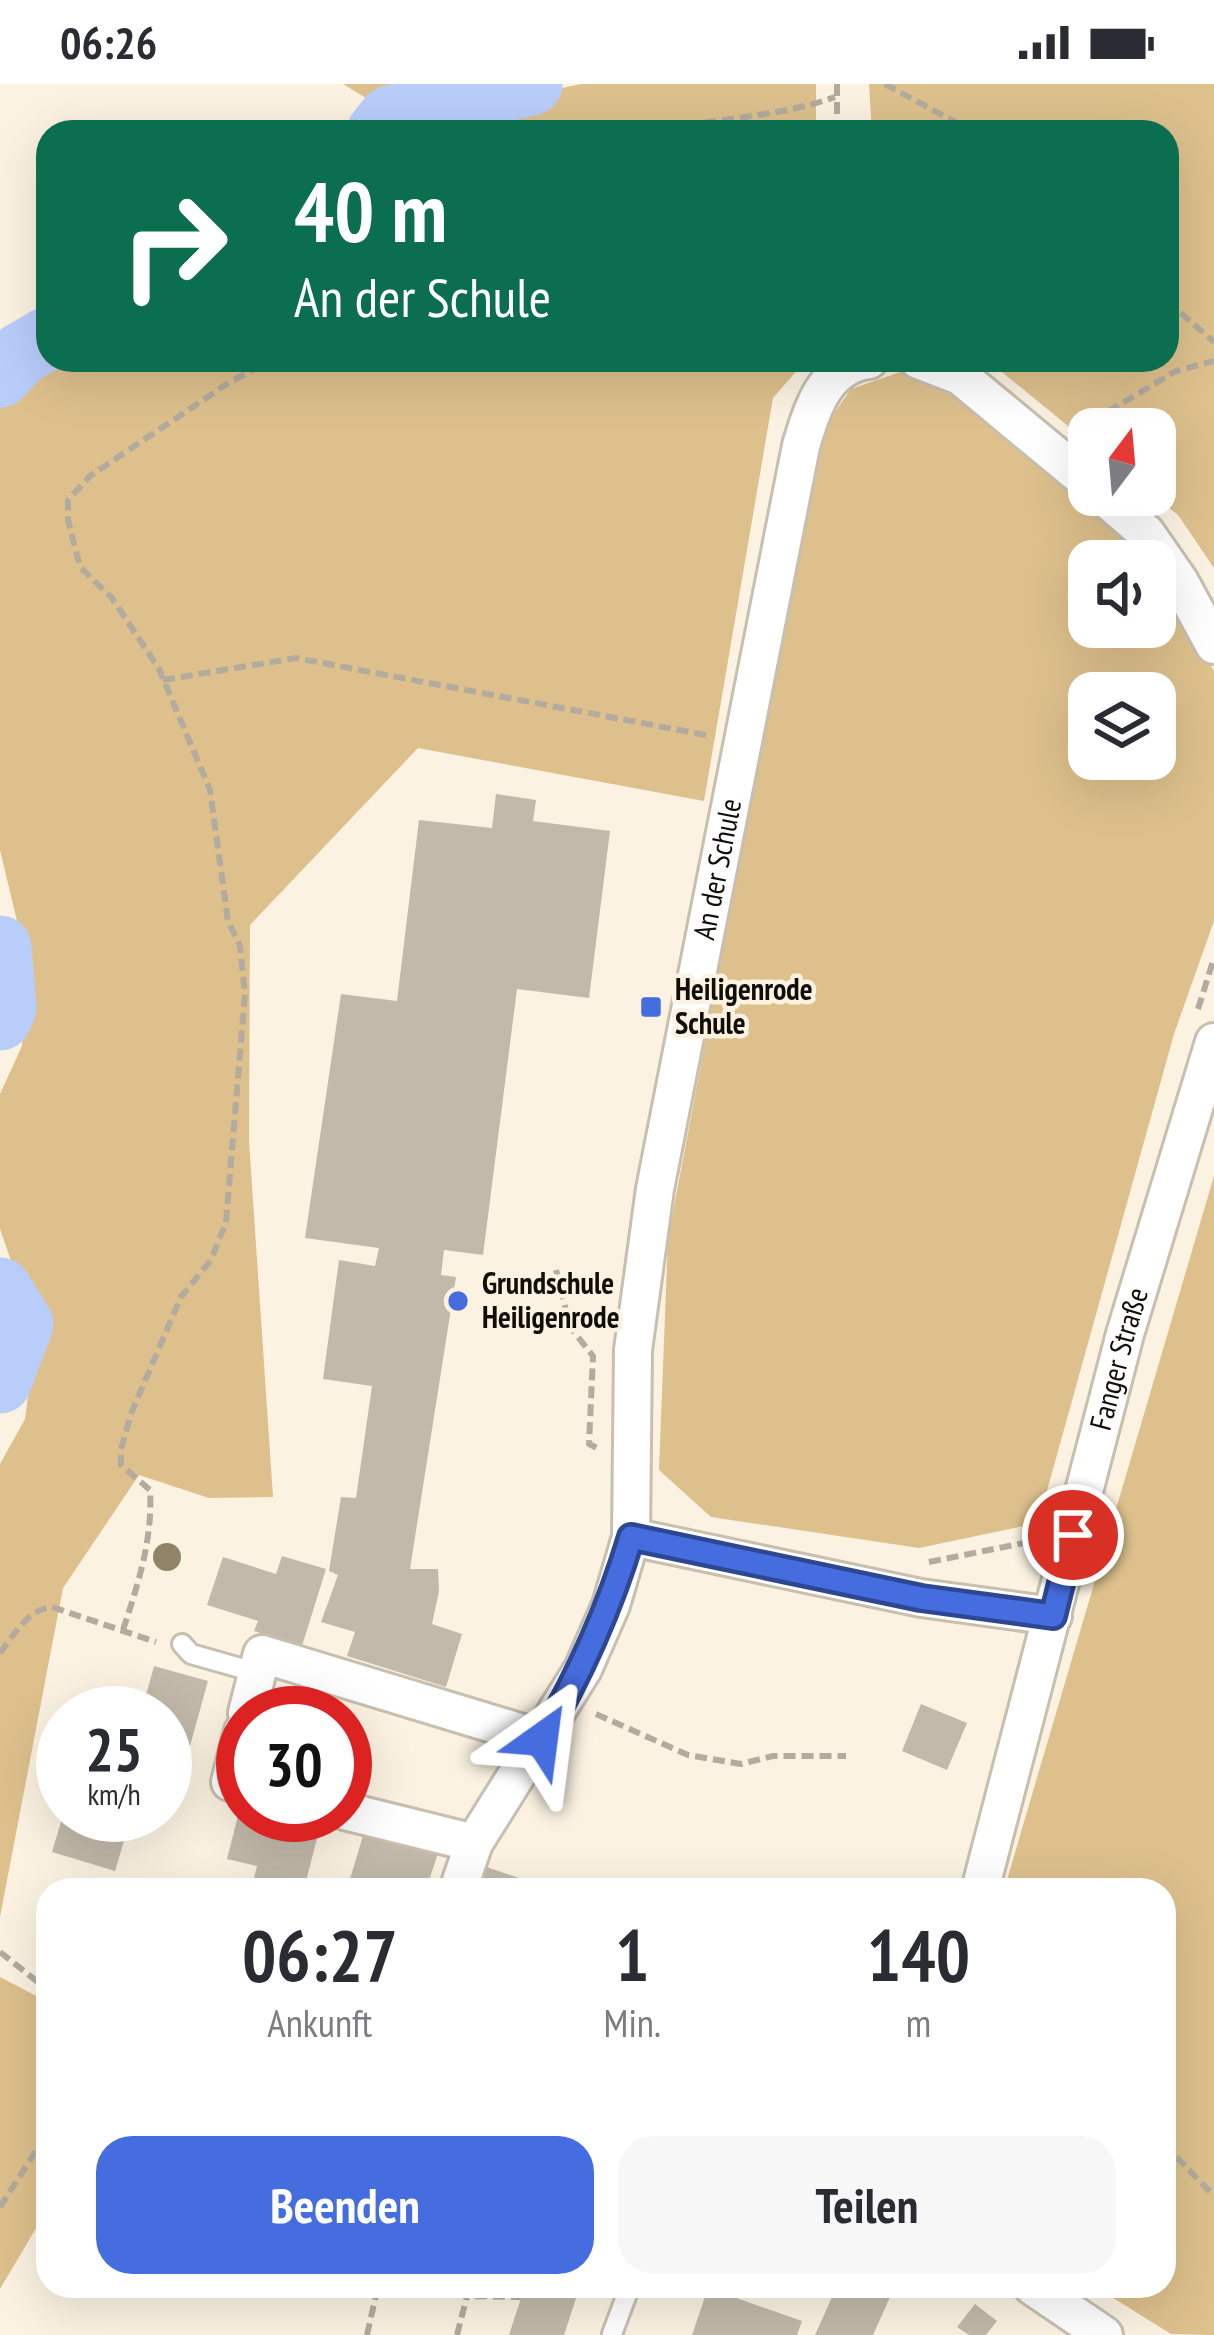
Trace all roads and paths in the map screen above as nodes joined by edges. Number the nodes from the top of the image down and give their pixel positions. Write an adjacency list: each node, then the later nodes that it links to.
1 (837, 84): 3 (path)
2 (885, 84): 6 (path)
3 (835, 97): 4 (path); 5 (path)
4 (717, 120)
5 (836, 120)
6 (951, 120)
7 (1179, 311): 8 (path)
8 (1214, 342)
9 (1214, 362): 10 (path)
10 (1179, 369)
11 (249, 372): 19 (path)
12 (847, 372): 20 (street, An der Schule)
13 (950, 372): 15 (street)
14 (1172, 372): 15 (path)
15 (1049, 448): 16 (street)
16 (1068, 465)
17 (1126, 516): 18 (street)
18 (1214, 645)
19 (163, 680): 20 (path); 30 (path)
20 (743, 746): 24 (street, An der Schule)
21 (1214, 958): 22 (path)
22 (1205, 1030): 28 (street, Fanger Straße)
23 (556, 1270): 24 (path)
24 (632, 1466): 25 (street, An der Schule)
25 (631, 1537): 28 (street); 33 (street, An der Schule)
26 (1050, 1537): 27 (path)
27 (907, 1558)
28 (1053, 1616): 39 (street, Fanger Straße)
29 (182, 1644): 31 (lane)
30 (0, 1653)
31 (258, 1673): 32 (street); 34 (street)
32 (255, 1686)
33 (565, 1700): 34 (street, An der Schule); 35 (path)
34 (542, 1739): 37 (street, An der Schule)
35 (846, 1756)
36 (372, 1818): 37 (street)
37 (474, 1843): 38 (street, An der Schule)
38 (462, 1878)
39 (983, 1878)
40 (0, 1952): 41 (path)
41 (36, 1980)
42 (36, 2151): 45 (path)
43 (1176, 2157): 44 (path)
44 (1214, 2197)
45 (0, 2207)
46 (376, 2298): 51 (path)
47 (465, 2298): 52 (path)
48 (626, 2298): 50 (lane)
49 (1050, 2298): 53 (street)
50 (612, 2334)
51 (368, 2335)
52 (457, 2335)
53 (1104, 2335)

